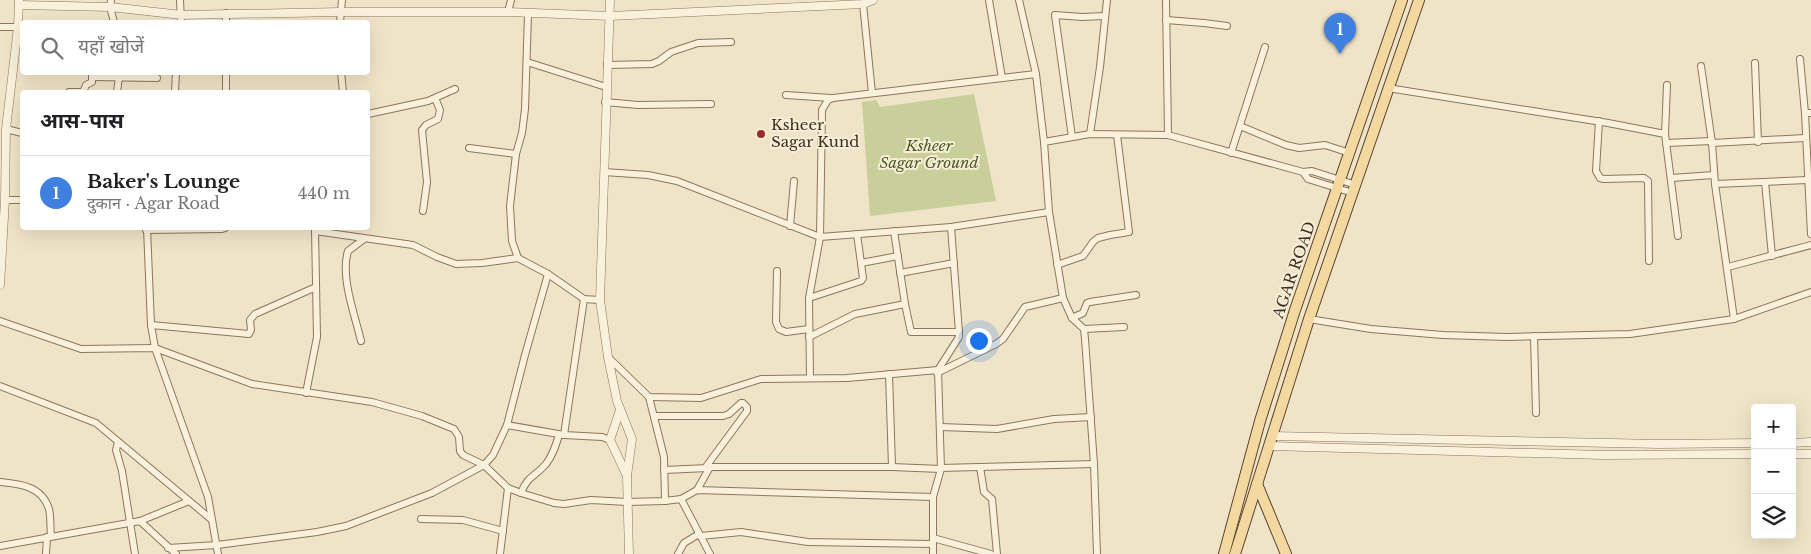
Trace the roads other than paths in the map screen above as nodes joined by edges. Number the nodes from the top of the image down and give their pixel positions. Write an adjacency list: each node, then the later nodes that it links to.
1 (180, 0): 23 (street)
2 (342, 0): 17 (street)
3 (510, 0): 18 (street)
4 (610, 0): 21 (street)
5 (989, 0): 45 (street)
6 (1019, 0): 38 (street)
7 (1107, 0): 22 (street)
8 (1166, 0): 27 (street)
9 (1402, 0): 80 (main road, AGAR ROAD)
10 (1419, 0): 49 (main road)
11 (869, 2): 14 (street); 55 (street)
12 (19, 3): 13 (street); 30 (street)
13 (81, 3): 15 (street)
14 (810, 3): 16 (street)
15 (110, 4): 23 (street); 24 (street)
16 (765, 4): 21 (street)
17 (340, 12): 18 (street); 19 (street); 26 (street)
18 (508, 12): 20 (street)
19 (226, 14): 23 (street); 25 (street)
20 (528, 14): 21 (street); 34 (street)
21 (610, 16): 36 (street)
22 (1105, 16): 68 (street); 72 (street)
23 (181, 19)
24 (114, 20)
25 (226, 20)
26 (340, 20)
27 (1166, 20): 28 (street); 71 (street)
28 (1227, 26)
29 (0, 27): 30 (street)
30 (18, 27): 62 (street)
31 (731, 42): 36 (street)
32 (1265, 47): 65 (street)
33 (1800, 59): 61 (street)
34 (527, 62): 47 (street); 81 (street)
35 (1755, 63): 76 (street)
36 (607, 65): 47 (street)
37 (1701, 66): 75 (street)
38 (1036, 74): 45 (street); 74 (street)
39 (92, 75): 43 (street); 50 (street)
40 (176, 75): 52 (street)
41 (226, 75): 53 (street)
42 (341, 75): 54 (street)
43 (119, 77): 44 (street); 51 (street)
44 (157, 78)
45 (1002, 78): 55 (street)
46 (1668, 85): 69 (street)
47 (606, 87): 59 (street)
48 (455, 88): 57 (street)
49 (1388, 88): 64 (street); 92 (main road)
50 (85, 90)
51 (118, 90)
52 (175, 90)
53 (226, 90)
54 (343, 90)
55 (872, 93): 58 (street)
56 (786, 95): 58 (street)
57 (436, 98): 63 (street); 95 (street)
58 (833, 98): 107 (street)
59 (606, 102): 60 (street); 82 (street)
60 (711, 104)
61 (1808, 113): 73 (street)
62 (3, 114): 66 (street)
63 (370, 114)
64 (1599, 122): 69 (street); 113 (street)
65 (1240, 126): 79 (street); 80 (street)
66 (6, 129): 67 (street); 85 (street)
67 (20, 132)
68 (1090, 134): 70 (street); 72 (street)
69 (1665, 134): 77 (street)
70 (1117, 135): 71 (street); 116 (street)
71 (1168, 135): 79 (street)
72 (1072, 137): 74 (street)
73 (1805, 138): 76 (street); 87 (street)
74 (1044, 142): 96 (street)
75 (1712, 142): 76 (street); 77 (street); 84 (street)
76 (1758, 142)
77 (1666, 143): 86 (street)
78 (468, 148): 81 (street)
79 (1231, 152): 83 (street)
80 (1350, 153): 91 (main road, AGAR ROAD)
81 (516, 154): 112 (street)
82 (604, 172): 97 (street); 128 (street)
83 (1303, 172): 91 (street); 91 (street)
84 (1714, 175): 86 (street); 90 (street)
85 (3, 176): 93 (street)
86 (1671, 178): 105 (street)
87 (1807, 180): 89 (street); 104 (street)
88 (794, 181): 97 (street)
89 (1765, 182): 90 (street); 111 (street)
90 (1715, 184): 117 (street)
91 (1340, 185): 92 (street); 92 (street); 213 (main road, AGAR ROAD)
92 (1355, 189): 131 (main road)
93 (5, 200): 94 (street); 106 (street)
94 (20, 200)
95 (423, 211)
96 (1049, 212): 98 (street); 116 (street)
97 (790, 226): 107 (street)
98 (951, 227): 102 (street); 115 (street)
99 (146, 230): 134 (street)
100 (315, 230): 122 (street)
101 (319, 230): 108 (street)
102 (894, 231): 103 (street); 110 (street)
103 (857, 234): 107 (street); 114 (street)
104 (1811, 234)
105 (1678, 236)
106 (1, 237): 121 (street)
107 (820, 237): 125 (street)
108 (364, 240): 112 (street); 141 (street)
109 (1811, 245): 111 (street)
110 (898, 256): 114 (street); 119 (street)
111 (1772, 256): 117 (street)
112 (518, 258): 120 (street)
113 (1649, 261)
114 (861, 263): 125 (street)
115 (954, 263): 119 (street); 138 (street)
116 (1057, 265): 126 (street)
117 (1728, 267): 132 (street)
118 (777, 272): 136 (street)
119 (900, 273): 129 (street)
120 (548, 274): 127 (street); 154 (street)
121 (0, 285)
122 (316, 287): 134 (street); 148 (street)
123 (1811, 292): 132 (street)
124 (1136, 295): 130 (street)
125 (809, 298): 136 (street)
126 (1063, 298): 130 (street); 144 (street)
127 (584, 299): 128 (street); 156 (street)
128 (600, 300): 143 (street)
129 (904, 304): 138 (street); 140 (street)
130 (1072, 318): 137 (street)
131 (1309, 319): 139 (street); 159 (main road)
132 (1734, 319): 139 (street)
133 (0, 321): 142 (street)
134 (151, 325): 142 (street)
135 (1124, 327): 137 (street)
136 (809, 329): 140 (street)
137 (1084, 329): 153 (street)
138 (959, 332): 144 (street)
139 (1534, 336): 151 (street)
140 (809, 337): 146 (street)
141 (361, 341)
142 (155, 348): 148 (street); 191 (street)
143 (608, 357): 149 (street); 150 (street)
144 (938, 372): 145 (street); 155 (street)
145 (890, 374): 146 (street); 174 (street)
146 (810, 378): 149 (street)
147 (0, 386): 161 (street)
148 (306, 393): 173 (street)
149 (650, 397): 152 (street)
150 (620, 410): 158 (street); 179 (street)
151 (1536, 413)
152 (654, 416): 176 (street); 178 (street)
153 (1091, 417): 155 (street); 172 (street)
154 (507, 425): 156 (street); 173 (street)
155 (940, 427): 177 (street)
156 (561, 435): 158 (street); 184 (street)
157 (1426, 439): 159 (street); 160 (street); 166 (street)
158 (610, 440): 179 (street)
159 (1270, 441): 166 (street); 181 (main road)
160 (1521, 441): 163 (street); 167 (street)
161 (118, 442): 187 (street); 193 (street)
162 (1811, 442): 165 (street)
163 (1732, 443): 164 (street); 168 (street)
164 (1751, 443)
165 (1796, 443)
166 (1426, 450): 167 (street)
167 (1522, 452): 168 (street)
168 (1732, 454): 169 (street)
169 (1751, 454)
170 (1796, 454): 171 (street)
171 (1811, 454)
172 (1094, 464): 175 (street); 212 (street)
173 (484, 465): 182 (street); 198 (street)
174 (892, 467): 176 (street); 177 (street)
175 (980, 467): 177 (street); 211 (street)
176 (707, 468): 178 (street); 183 (street)
177 (940, 469): 185 (street)
178 (664, 470): 188 (street)
179 (627, 476): 189 (street)
180 (0, 482): 196 (street)
181 (1257, 484): 214 (main road); 215 (main road)
182 (508, 488): 184 (street); 194 (street)
183 (697, 490): 185 (street); 186 (street)
184 (521, 493): 189 (street)
185 (934, 497): 197 (street)
186 (681, 499): 188 (street); 195 (street)
187 (189, 501): 191 (street); 192 (street)
188 (665, 501): 189 (street)
189 (627, 502): 206 (street)
190 (420, 519): 194 (street)
191 (212, 520): 198 (street)
192 (140, 521): 193 (street); 200 (street)
193 (130, 522): 196 (street); 202 (street)
194 (503, 531): 205 (street)
195 (700, 535): 197 (street); 207 (street); 208 (street)
196 (49, 537): 199 (street); 201 (street)
197 (933, 541): 209 (street); 210 (street)
198 (217, 545): 200 (street); 204 (street)
199 (0, 546)
200 (168, 548): 203 (street)
201 (46, 554)
202 (135, 554)
203 (176, 554)
204 (218, 554)
205 (500, 554)
206 (629, 554)
207 (678, 554)
208 (710, 554)
209 (933, 554)
210 (991, 554)
211 (997, 554)
212 (1097, 554)
213 (1224, 554)
214 (1235, 554)
215 (1286, 554)

